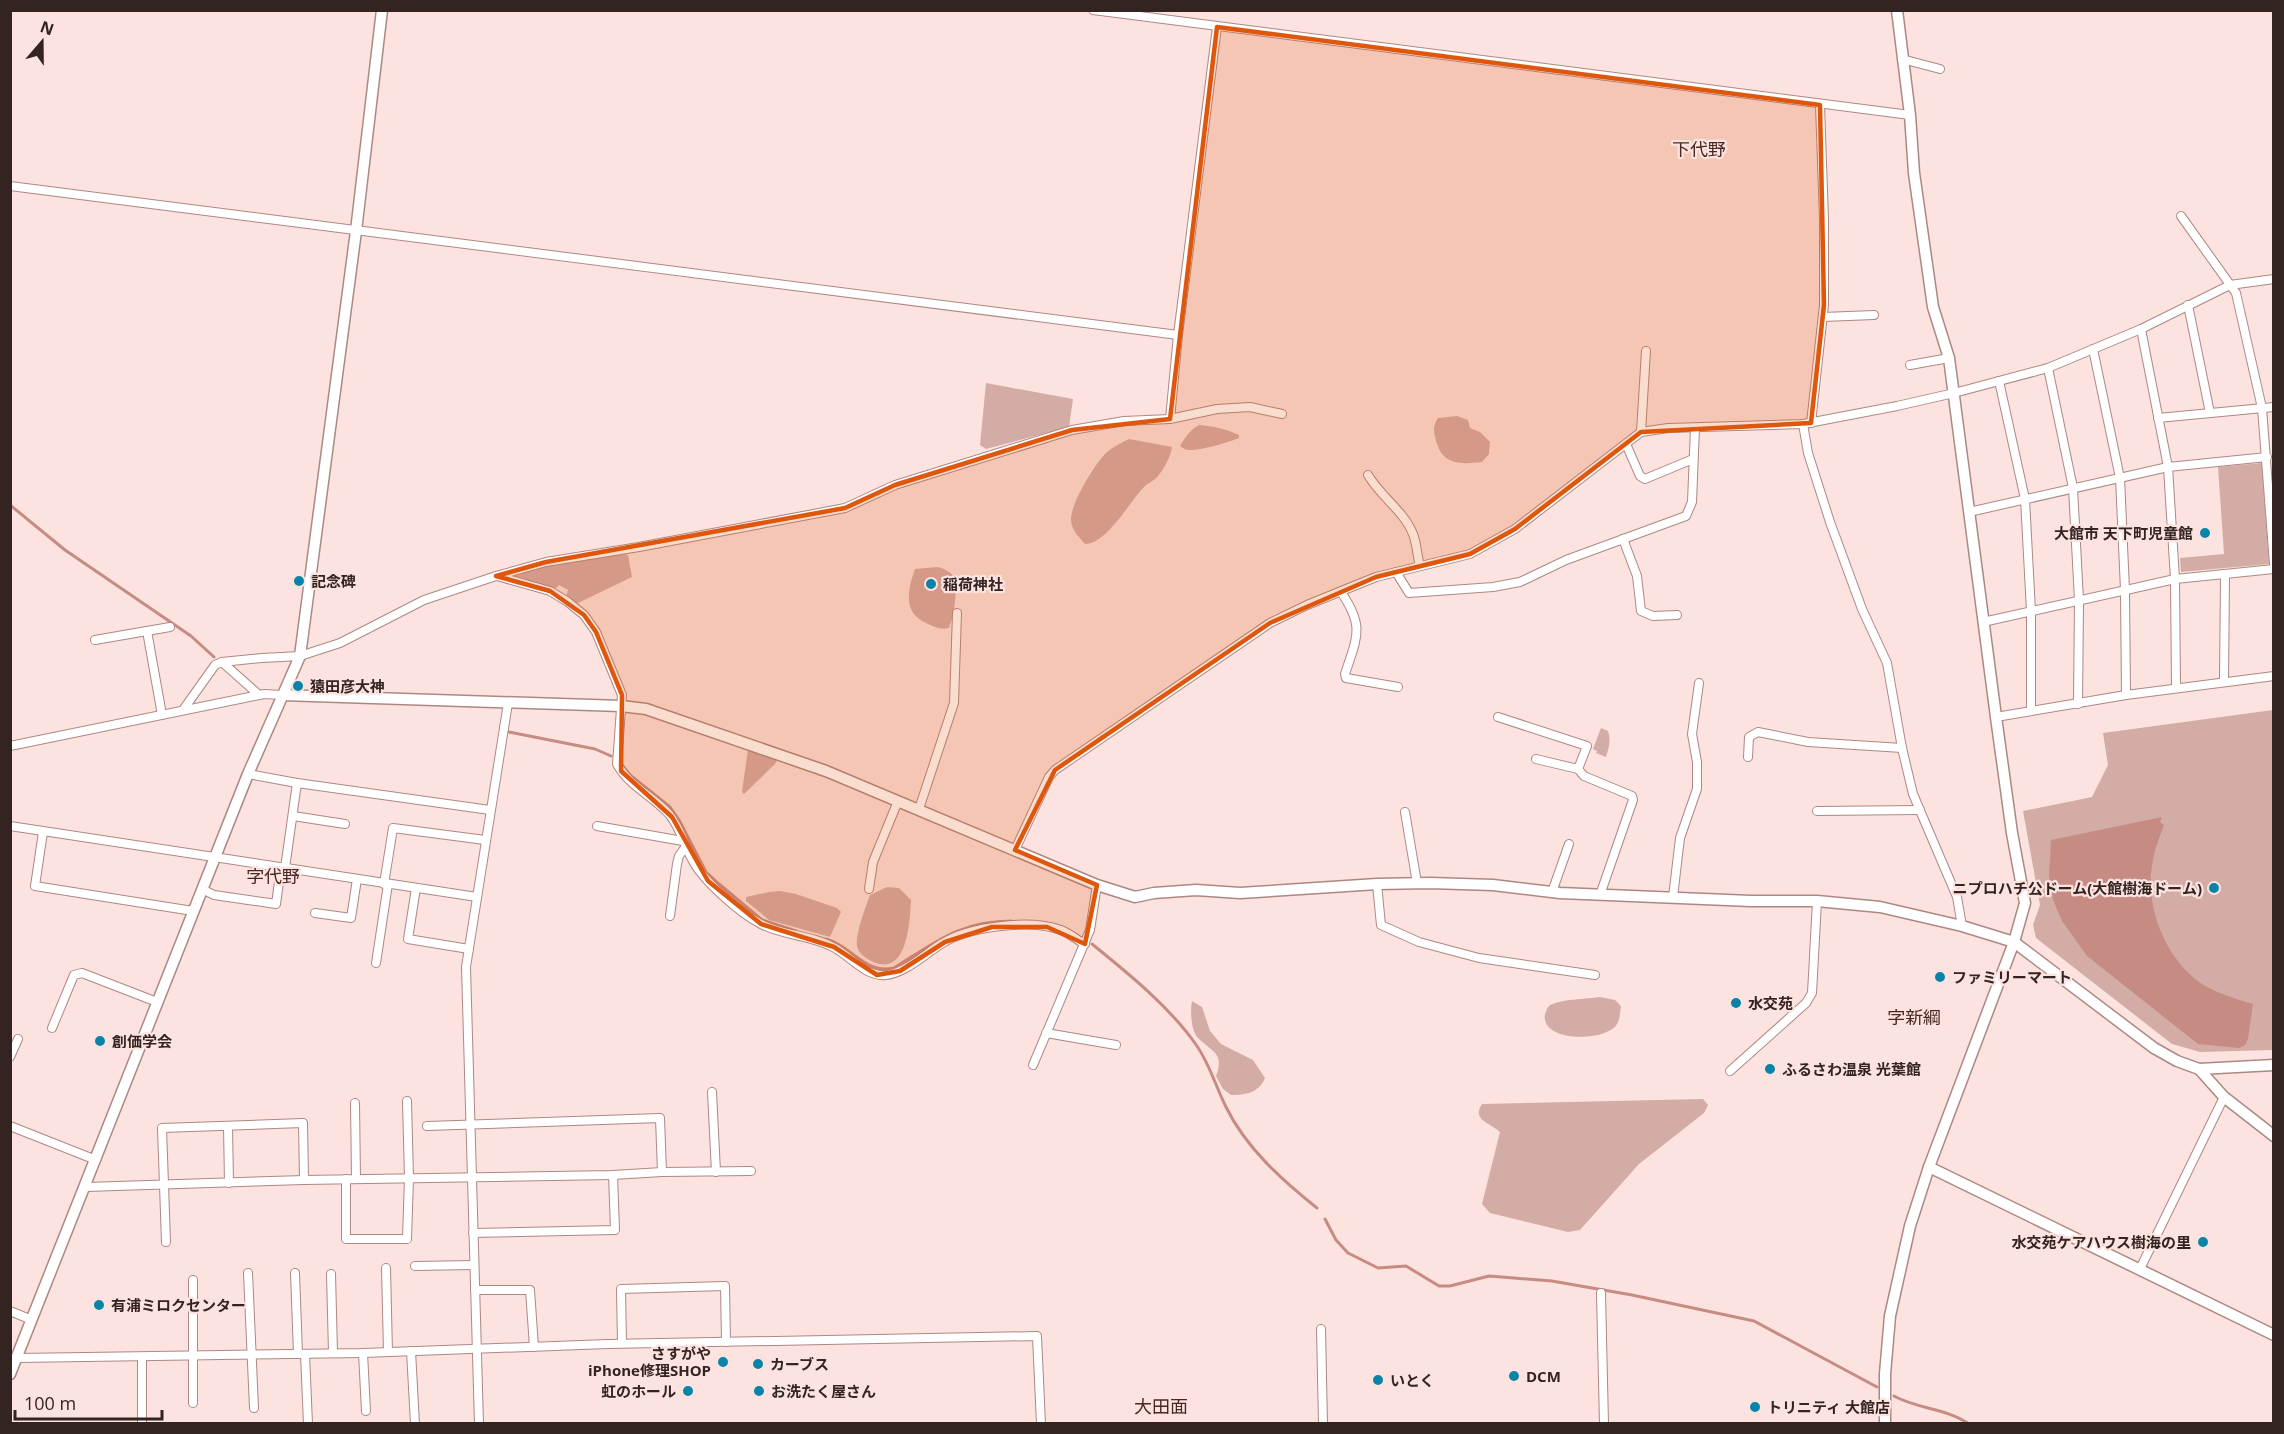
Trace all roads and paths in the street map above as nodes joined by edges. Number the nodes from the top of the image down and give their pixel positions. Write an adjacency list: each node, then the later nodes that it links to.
1 (382, 10): 11 (street)
2 (1094, 10): 4 (street)
3 (1898, 10): 5 (street)
4 (1217, 27): 7 (street); 18 (street)
5 (1902, 58): 6 (street); 8 (street)
6 (1940, 69)
7 (1820, 105): 8 (street); 16 (street)
8 (1910, 116): 21 (street)
9 (10, 186): 11 (street)
10 (2181, 216): 13 (street)
11 (356, 231): 18 (street); 62 (street)
12 (2274, 279): 13 (street)
13 (2230, 285): 14 (street); 27 (street)
14 (2188, 305): 17 (street); 28 (street)
15 (1874, 315): 16 (street)
16 (1823, 317): 32 (street)
17 (2141, 329): 19 (street); 30 (street)
18 (1178, 335): 31 (street)
19 (2093, 349): 23 (street); 40 (street)
20 (1646, 351): 34 (street)
21 (1949, 358): 22 (street); 25 (street)
22 (1910, 365)
23 (2048, 368): 24 (street); 41 (street)
24 (1999, 381): 25 (street); 42 (street)
25 (1954, 393): 32 (street); 43 (street)
26 (2274, 407): 27 (street)
27 (2262, 408): 28 (street); 36 (street)
28 (2210, 413): 30 (street)
29 (1282, 414): 31 (street)
30 (2158, 418): 38 (street)
31 (1170, 419): 50 (street)
32 (1807, 423): 33 (street); 81 (street)
33 (1695, 428): 34 (street); 37 (street)
34 (1641, 432): 35 (street)
35 (1626, 444): 37 (street); 46 (street)
36 (2267, 457): 38 (street); 45 (street)
37 (1694, 459): 44 (street)
38 (2168, 467): 40 (street); 51 (street)
39 (1368, 475): 46 (street)
40 (2120, 478): 41 (street); 52 (street)
41 (2073, 488): 42 (street); 54 (street)
42 (2025, 500): 43 (street); 55 (street)
43 (1969, 512): 58 (street)
44 (1623, 539): 48 (street); 57 (street)
45 (2274, 564)
46 (1419, 566): 48 (street)
47 (2274, 569): 49 (street)
48 (1396, 572): 53 (street)
49 (2225, 574): 51 (street); 65 (street)
50 (496, 576): 62 (street); 74 (street)
51 (2175, 579): 52 (street); 68 (street)
52 (2125, 590): 54 (street); 71 (street)
53 (1341, 592): 67 (street); 101 (street)
54 (2079, 600): 55 (street); 73 (street)
55 (2031, 611): 58 (street); 76 (street)
56 (957, 613): 88 (street)
57 (1677, 615)
58 (1983, 622): 79 (street)
59 (170, 627): 60 (street)
60 (147, 631): 61 (street); 77 (street)
61 (95, 640)
62 (300, 656): 63 (street); 70 (street)
63 (222, 662): 69 (street); 75 (street)
64 (2274, 676): 65 (street)
65 (2224, 682): 68 (street)
66 (1699, 683): 115 (street)
67 (1398, 687)
68 (2176, 688): 71 (street)
69 (259, 695): 70 (street); 75 (street)
70 (282, 695): 72 (street); 85 (street)
71 (2126, 696): 73 (street)
72 (508, 703): 74 (street); 89 (street)
73 (2078, 704): 76 (street)
74 (621, 706): 87 (street); 99 (street)
75 (183, 710): 77 (street)
76 (2031, 711): 79 (street)
77 (162, 715): 80 (street)
78 (1498, 717): 84 (street)
79 (1996, 717): 121 (street)
80 (10, 746)
81 (1902, 748): 82 (street); 90 (street)
82 (1748, 757)
83 (1536, 759): 84 (street)
84 (1578, 769): 113 (street)
85 (248, 774): 86 (street); 102 (street)
86 (297, 783): 89 (street); 93 (street)
87 (898, 801): 88 (street); 111 (street)
88 (919, 809): 101 (street)
89 (490, 810): 98 (street)
90 (1920, 810): 91 (street); 120 (street)
91 (1817, 811)
92 (1405, 812): 105 (street)
93 (293, 816): 94 (street); 103 (street)
94 (345, 824)
95 (10, 826): 97 (street)
96 (597, 826): 99 (street)
97 (43, 832): 102 (street); 117 (street)
98 (485, 840): 106 (street); 114 (street)
99 (684, 844): 119 (street); 122 (street)
100 (1569, 844): 112 (street)
101 (1015, 850): 108 (street)
102 (215, 857): 103 (street); 110 (street)
103 (283, 867): 104 (street); 110 (street)
104 (357, 879): 106 (street); 118 (street)
105 (1417, 883): 107 (street); 112 (street)
106 (386, 884): 109 (street); 124 (street)
107 (1377, 884): 108 (street); 125 (street)
108 (1097, 885): 122 (street)
109 (416, 888): 114 (street); 123 (street)
110 (202, 889): 117 (street)
111 (869, 889)
112 (1552, 892): 113 (street)
113 (1600, 896): 115 (street)
114 (477, 897): 123 (street)
115 (1673, 897): 116 (street)
116 (1817, 901): 120 (street); 135 (street)
117 (193, 911): 126 (street)
118 (315, 913)
119 (670, 916)
120 (1962, 926): 121 (street)
121 (2014, 942): 134 (street); 146 (street)
122 (1085, 944): 128 (street)
123 (469, 949): 140 (street)
124 (376, 963)
125 (1595, 975)
126 (157, 1002): 127 (street); 145 (street)
127 (52, 1028)
128 (1046, 1033): 130 (street); 132 (street)
129 (18, 1039): 131 (street)
130 (1116, 1044)
131 (10, 1057)
132 (1033, 1065)
133 (2274, 1065): 134 (street)
134 (2199, 1069): 137 (street)
135 (1730, 1071)
136 (712, 1092): 148 (street)
137 (2224, 1097): 144 (street); 164 (street)
138 (406, 1101): 151 (street)
139 (355, 1103): 154 (street)
140 (470, 1124): 143 (street); 147 (street); 152 (street)
141 (10, 1126): 145 (street)
142 (228, 1126): 155 (street); 156 (street); 157 (street)
143 (427, 1126)
144 (2274, 1137)
145 (96, 1160): 158 (street)
146 (1929, 1167): 164 (street); 199 (street)
147 (662, 1172): 148 (street); 150 (street)
148 (716, 1172): 149 (street)
149 (751, 1172)
150 (613, 1175): 152 (street); 159 (street)
151 (409, 1178): 152 (street); 153 (street); 154 (street)
152 (471, 1178): 159 (street)
153 (346, 1179): 154 (street); 155 (street)
154 (356, 1179)
155 (304, 1180): 156 (street)
156 (230, 1183): 157 (street)
157 (164, 1185): 158 (street); 160 (street)
158 (86, 1187): 172 (street)
159 (473, 1233): 161 (street)
160 (166, 1242)
161 (474, 1265): 162 (street); 169 (street)
162 (415, 1266)
163 (386, 1268): 180 (street)
164 (2140, 1269): 174 (street)
165 (249, 1273): 183 (street)
166 (296, 1273): 184 (street)
167 (331, 1274): 181 (street)
168 (193, 1280): 185 (street)
169 (475, 1290): 177 (street); 178 (street)
170 (1601, 1293): 198 (street)
171 (10, 1311): 172 (street)
172 (32, 1320): 186 (street)
173 (1321, 1329): 197 (street)
174 (2274, 1335)
175 (726, 1342): 176 (street); 176 (street); 196 (street)
176 (622, 1343): 177 (street)
177 (534, 1347): 178 (street)
178 (476, 1349): 179 (street); 195 (street)
179 (411, 1351): 180 (street); 194 (street)
180 (388, 1352): 182 (street)
181 (333, 1353): 182 (street); 184 (street)
182 (363, 1353): 191 (street)
183 (253, 1354): 184 (street); 185 (street); 190 (street)
184 (302, 1354): 193 (street)
185 (194, 1356): 187 (street); 189 (street)
186 (16, 1358): 187 (street); 188 (street)
187 (142, 1358): 192 (street)
188 (10, 1374)
189 (194, 1403)
190 (254, 1408)
191 (366, 1411)
192 (142, 1424)
193 (308, 1424)
194 (415, 1424)
195 (478, 1424)
196 (1041, 1424)
197 (1323, 1424)
198 (1605, 1424)
199 (1885, 1424)

